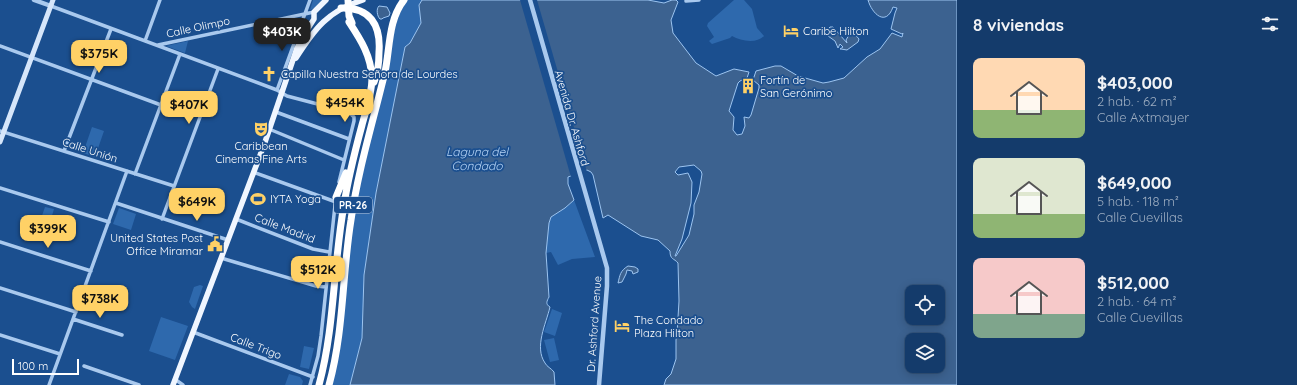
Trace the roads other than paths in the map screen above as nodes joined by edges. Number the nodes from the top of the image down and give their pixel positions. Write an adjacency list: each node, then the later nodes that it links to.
1 (34, 0): 13 (street)
2 (53, 0): 13 (main road)
3 (160, 0): 19 (street)
4 (310, 0): 16 (street)
5 (344, 0): 17 (highway, bridge)
6 (348, 0): 17 (highway, bridge)
7 (363, 0): 14 (main road)
8 (404, 0): 70 (highway, PR-26)
9 (530, 0): 49 (street, Avenida Dr. Ashford)
10 (699, 0): 12 (street)
11 (326, 1): 15 (main road)
12 (686, 1)
13 (51, 6): 18 (street); 23 (main road)
14 (341, 8): 24 (main road); 27 (highway)
15 (314, 12): 16 (street, Calle Olimpo); 24 (main road)
16 (305, 14): 20 (street, Calle Olimpo); 28 (street)
17 (351, 23): 27 (highway, PR-26)
18 (110, 29): 19 (street); 26 (street)
19 (145, 41): 20 (street)
20 (157, 45): 22 (street)
21 (0, 46): 23 (street)
22 (180, 54): 25 (street); 29 (street)
23 (32, 58): 26 (street); 32 (main road)
24 (293, 63): 28 (main road)
25 (218, 68): 28 (street); 41 (street)
26 (91, 80): 29 (street); 35 (street)
27 (371, 87): 36 (highway, PR-26)
28 (280, 91): 30 (main road); 33 (street)
29 (161, 105): 40 (street)
30 (276, 112): 31 (main road); 33 (street)
31 (270, 129): 37 (street); 39 (main road)
32 (2, 132): 34 (main road); 35 (street, Calle Unión)
33 (349, 139): 37 (street)
34 (0, 142)
35 (64, 151): 38 (street, Calle Unión)
36 (354, 157): 43 (highway); 69 (highway, PR-26)
37 (344, 160): 43 (street)
38 (127, 171): 40 (street, Calle Unión); 44 (street)
39 (253, 172): 43 (street); 46 (main road)
40 (135, 174): 41 (street, Calle Unión)
41 (174, 186): 45 (street)
42 (0, 188): 47 (street)
43 (336, 199): 51 (street)
44 (116, 203): 45 (street); 47 (street)
45 (162, 218): 48 (street)
46 (236, 219): 48 (main road); 51 (street, Calle Madrid)
47 (108, 222): 53 (street)
48 (228, 240): 52 (main road)
49 (599, 241): 71 (street, Dr. Ashford Avenue)
50 (0, 242): 53 (street)
51 (329, 252): 54 (street)
52 (221, 258): 54 (street); 58 (main road)
53 (91, 271): 56 (street)
54 (326, 287): 63 (street)
55 (0, 288): 56 (street)
56 (76, 312): 57 (street)
57 (73, 319): 60 (street); 61 (street)
58 (193, 332): 63 (street, Calle Trigo); 64 (main road)
59 (0, 335): 61 (street)
60 (122, 335)
61 (60, 354): 65 (street)
62 (84, 366): 66 (street)
63 (312, 377): 68 (street)
64 (174, 383): 67 (street)
65 (49, 385)
66 (139, 385)
67 (183, 385)
68 (310, 385)
69 (319, 385)
70 (328, 385)
71 (599, 385)

